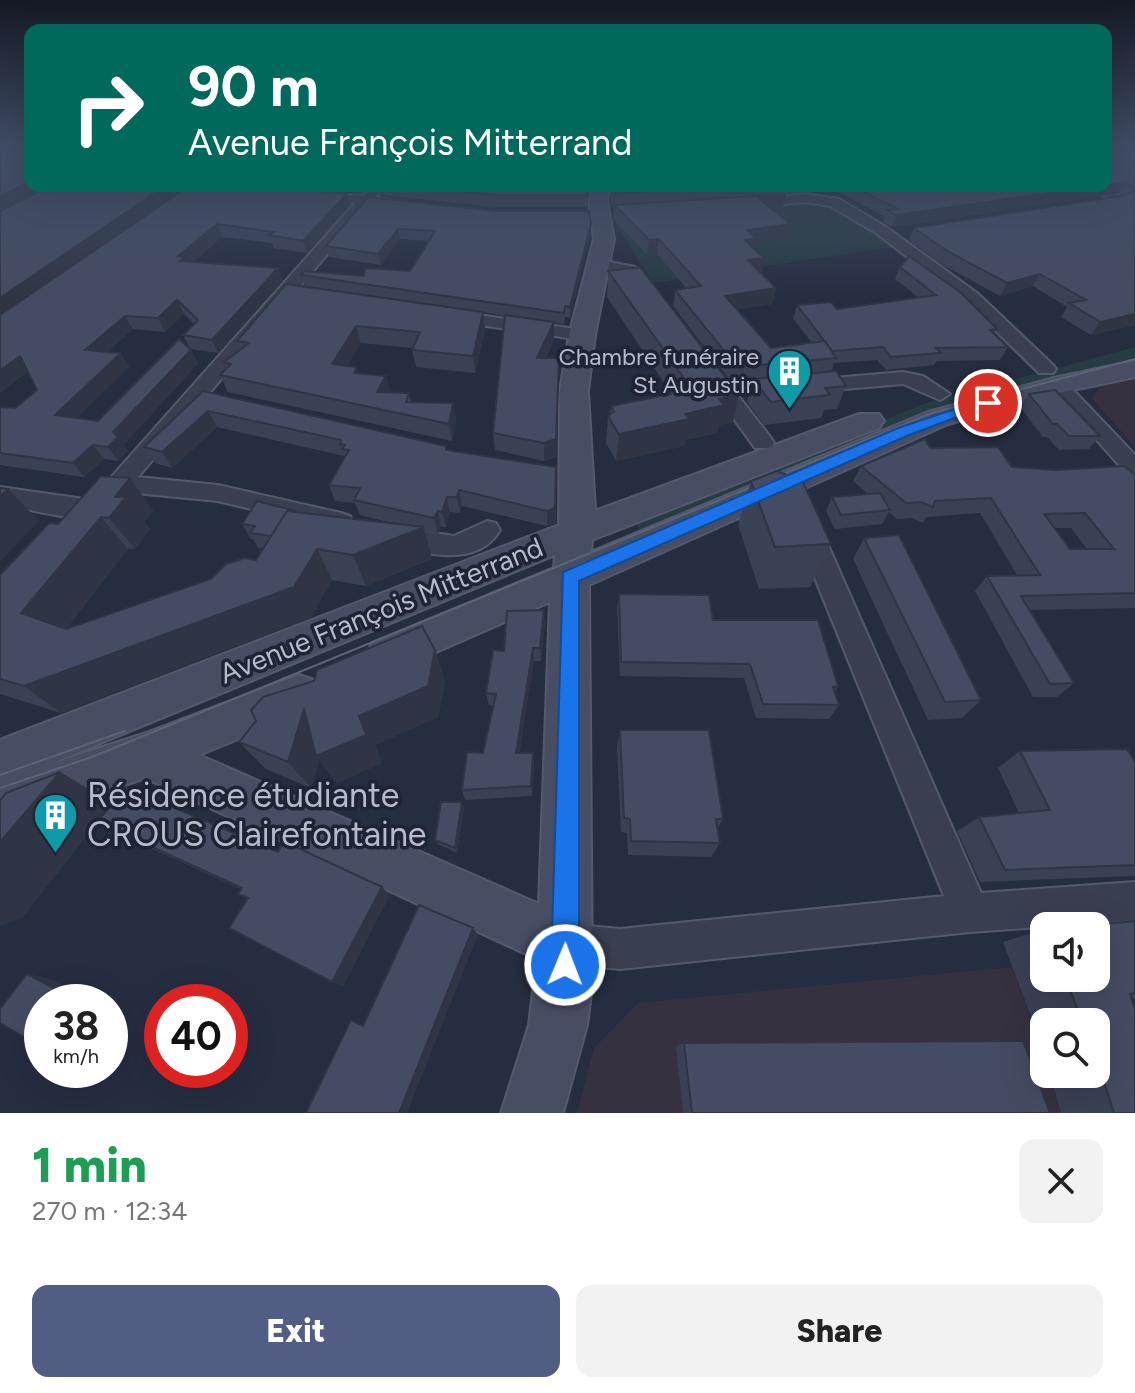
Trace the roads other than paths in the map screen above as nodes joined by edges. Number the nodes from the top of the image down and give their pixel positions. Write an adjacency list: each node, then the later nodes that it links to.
1 (367, 197): 11 (street)
2 (384, 197): 6 (street)
3 (599, 197): 10 (main road)
4 (787, 197): 7 (street)
5 (824, 197): 9 (street)
6 (414, 206)
7 (735, 206)
8 (907, 232): 9 (street)
9 (889, 235): 19 (street)
10 (600, 265): 13 (street); 15 (main road)
11 (283, 291): 12 (street); 22 (street)
12 (307, 294)
13 (665, 312)
14 (432, 313): 15 (street)
15 (582, 335): 32 (main road)
16 (1135, 343): 19 (main road)
17 (702, 361): 23 (street)
18 (1135, 369): 19 (main road)
19 (1050, 377): 24 (main road); 26 (main road); 27 (street)
20 (783, 388): 24 (street)
21 (754, 390): 23 (street)
22 (195, 394): 25 (street); 28 (street)
23 (726, 394): 26 (street)
24 (940, 394): 26 (main road)
25 (223, 400)
26 (769, 463): 32 (main road, Avenue François Mitterrand); 34 (main road, Avenue François Mitterrand); 40 (street)
27 (1135, 469)
28 (118, 483): 30 (street); 31 (street)
29 (0, 495): 30 (street)
30 (98, 508): 33 (street)
31 (487, 530)
32 (576, 532): 34 (main road); 35 (main road, Avenue François Mitterrand)
33 (78, 533)
34 (570, 577): 36 (main road, Avenue François Mitterrand); 41 (main road)
35 (74, 735): 36 (street); 37 (main road, Avenue François Mitterrand)
36 (146, 755): 38 (main road, Avenue François Mitterrand); 41 (main road)
37 (0, 762)
38 (0, 804)
39 (1135, 901): 40 (street)
40 (970, 913): 41 (street)
41 (566, 944): 42 (main road)
42 (532, 1113)

